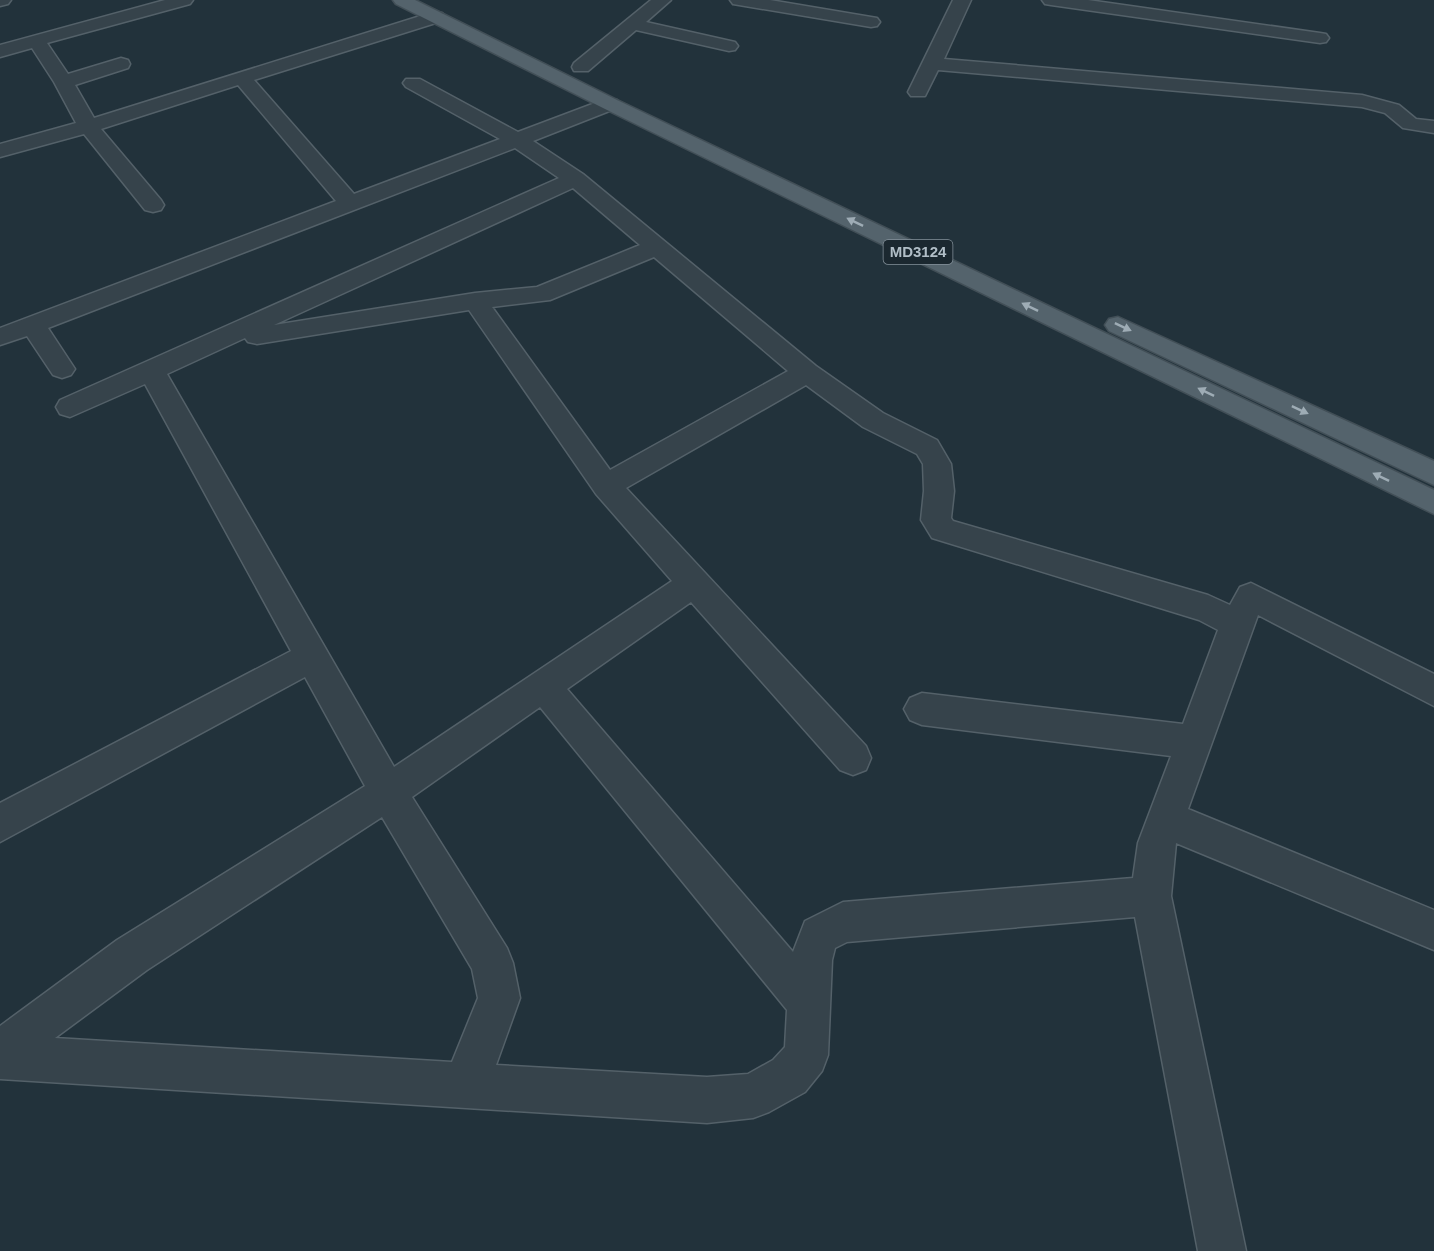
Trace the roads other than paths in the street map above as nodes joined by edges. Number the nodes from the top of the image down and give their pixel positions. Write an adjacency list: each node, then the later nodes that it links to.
1 (184, 0): 11 (street)
2 (402, 0): 7 (main road, MD3124)
3 (662, 0): 9 (street)
4 (739, 0): 8 (street)
5 (962, 0): 15 (street)
6 (1051, 0): 10 (street)
7 (441, 9): 16 (main road); 17 (street); 21 (main road, MD3124)
8 (871, 22)
9 (633, 24): 12 (street); 16 (street)
10 (1320, 38)
11 (36, 40): 13 (street); 18 (street)
12 (729, 46)
13 (0, 51)
14 (121, 64): 18 (street)
15 (932, 64): 20 (street); 23 (street)
16 (581, 67): 30 (main road)
17 (241, 77): 22 (street); 27 (street)
18 (64, 82): 22 (street)
19 (413, 83): 24 (street)
20 (918, 92)
21 (610, 104): 24 (street); 42 (main road, MD3124, one-way to 21)
22 (88, 126): 25 (street); 28 (street)
23 (1434, 127)
24 (516, 139): 26 (street); 27 (street)
25 (0, 151)
26 (574, 179): 29 (street); 35 (street)
27 (351, 204): 33 (street)
28 (153, 205)
29 (657, 247): 31 (street); 38 (street)
30 (1012, 275)
31 (475, 301): 35 (street); 41 (street)
32 (1099, 315): 40 (main road, one-way to 40)
33 (33, 326): 34 (street); 36 (street)
34 (0, 338)
35 (216, 343): 37 (street)
36 (62, 369)
37 (152, 372): 39 (street); 45 (street)
38 (807, 372): 41 (street); 44 (street)
39 (70, 407)
40 (1434, 474)
41 (606, 486): 43 (street)
42 (1434, 503)
43 (694, 583): 46 (street); 50 (street)
44 (1236, 624): 47 (street); 49 (street)
45 (313, 656): 51 (street); 53 (street)
46 (543, 685): 51 (street); 56 (street)
47 (1434, 691)
48 (922, 709): 49 (street)
49 (1194, 742): 52 (street)
50 (853, 758)
51 (388, 792): 57 (street); 58 (street)
52 (1166, 818): 54 (street); 55 (street)
53 (0, 823)
54 (1151, 896): 56 (street); 59 (street)
55 (1434, 930)
56 (809, 1004): 58 (street)
57 (0, 1055): 58 (street)
58 (465, 1085)
59 (1222, 1251)

